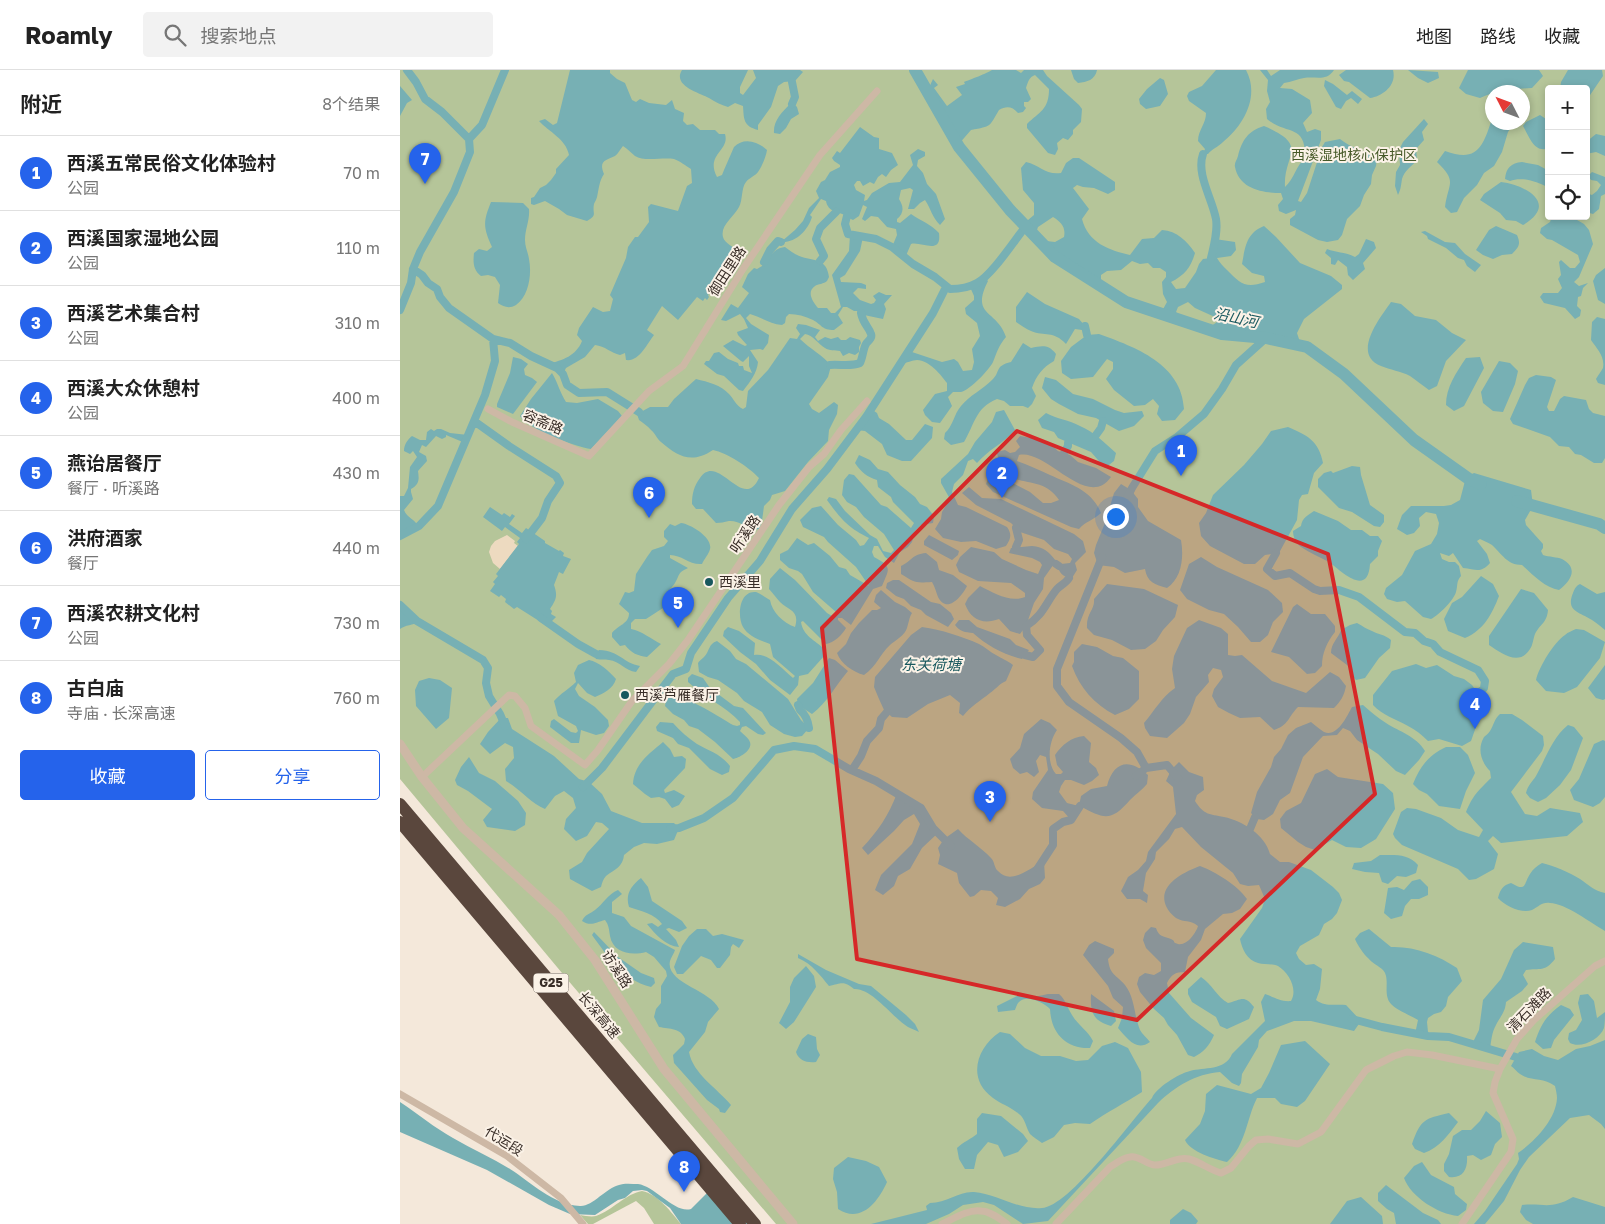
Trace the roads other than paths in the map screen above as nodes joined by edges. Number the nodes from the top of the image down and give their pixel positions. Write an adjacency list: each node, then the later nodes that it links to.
1 (877, 91): 4 (street, 御田里路)
2 (867, 401): 6 (street, 听溪路)
3 (488, 409): 4 (street, 容斋路)
4 (590, 456)
5 (400, 744): 6 (street, 访溪路)
6 (422, 777): 15 (street, 访溪路)
7 (400, 804): 14 (highway, 长深高速 / G25)
8 (400, 822): 13 (highway, 长深高速 / G25)
9 (1605, 961): 10 (street, 清石滩路)
10 (1500, 1069): 18 (street); 19 (street, 清石滩路)
11 (400, 1094): 12 (street, 代运段)
12 (583, 1224)
13 (740, 1224)
14 (755, 1224)
15 (793, 1224)
16 (942, 1224): 17 (street)
17 (1007, 1224)
18 (1056, 1224)
19 (1462, 1224)

